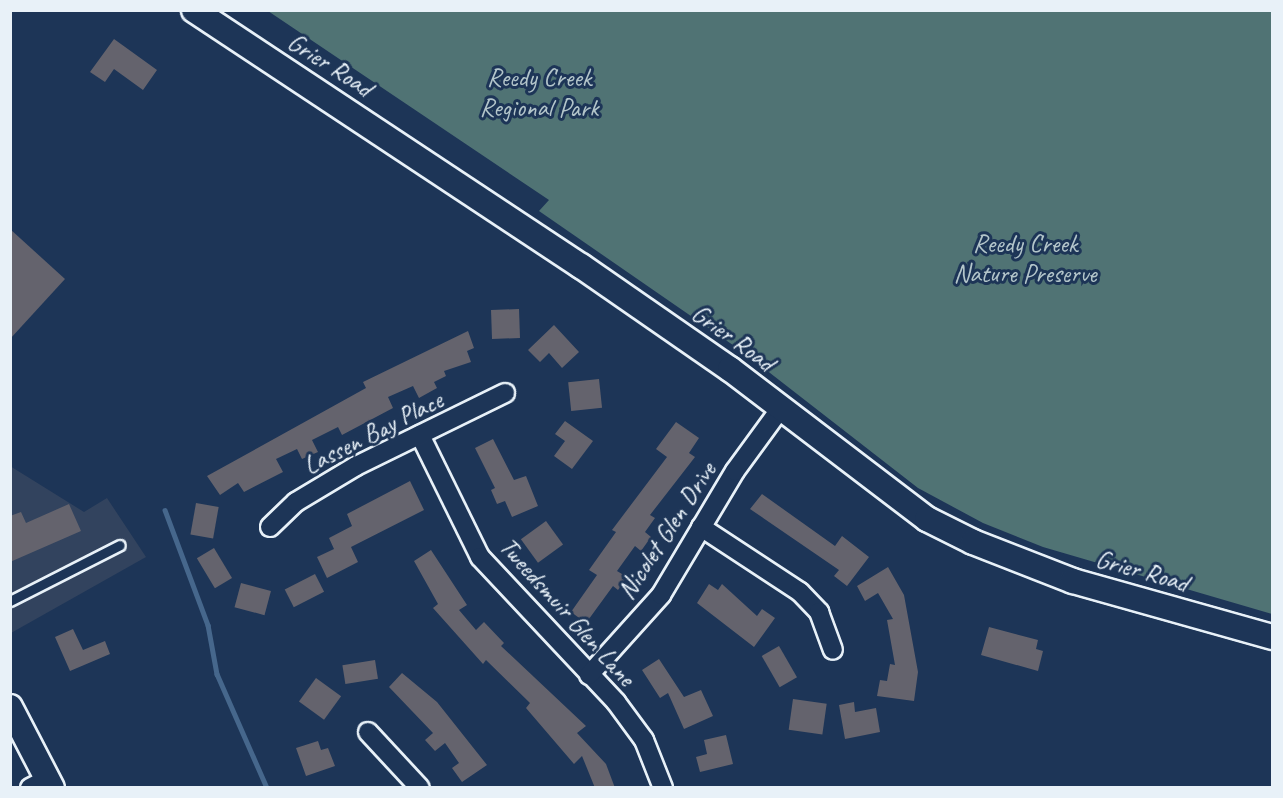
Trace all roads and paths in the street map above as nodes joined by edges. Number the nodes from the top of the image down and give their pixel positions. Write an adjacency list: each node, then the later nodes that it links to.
1 (194, 10): 3 (street, Grier Road)
2 (505, 393): 4 (street, Lassen Bay Place)
3 (781, 408): 6 (street, Nicolet Glen Drive); 9 (street, Grier Road)
4 (420, 435): 5 (street, Lassen Bay Place); 11 (street, Tweedsmuir Glen Lane)
5 (270, 527)
6 (701, 527): 10 (street); 11 (street, Nicolet Glen Drive)
7 (120, 545): 8 (lane)
8 (10, 600)
9 (1272, 637)
10 (833, 650)
11 (589, 675): 16 (street, Tweedsmuir Glen Lane)
12 (10, 707): 14 (street)
13 (368, 732): 15 (street)
14 (43, 785)
15 (420, 788)
16 (663, 788)

